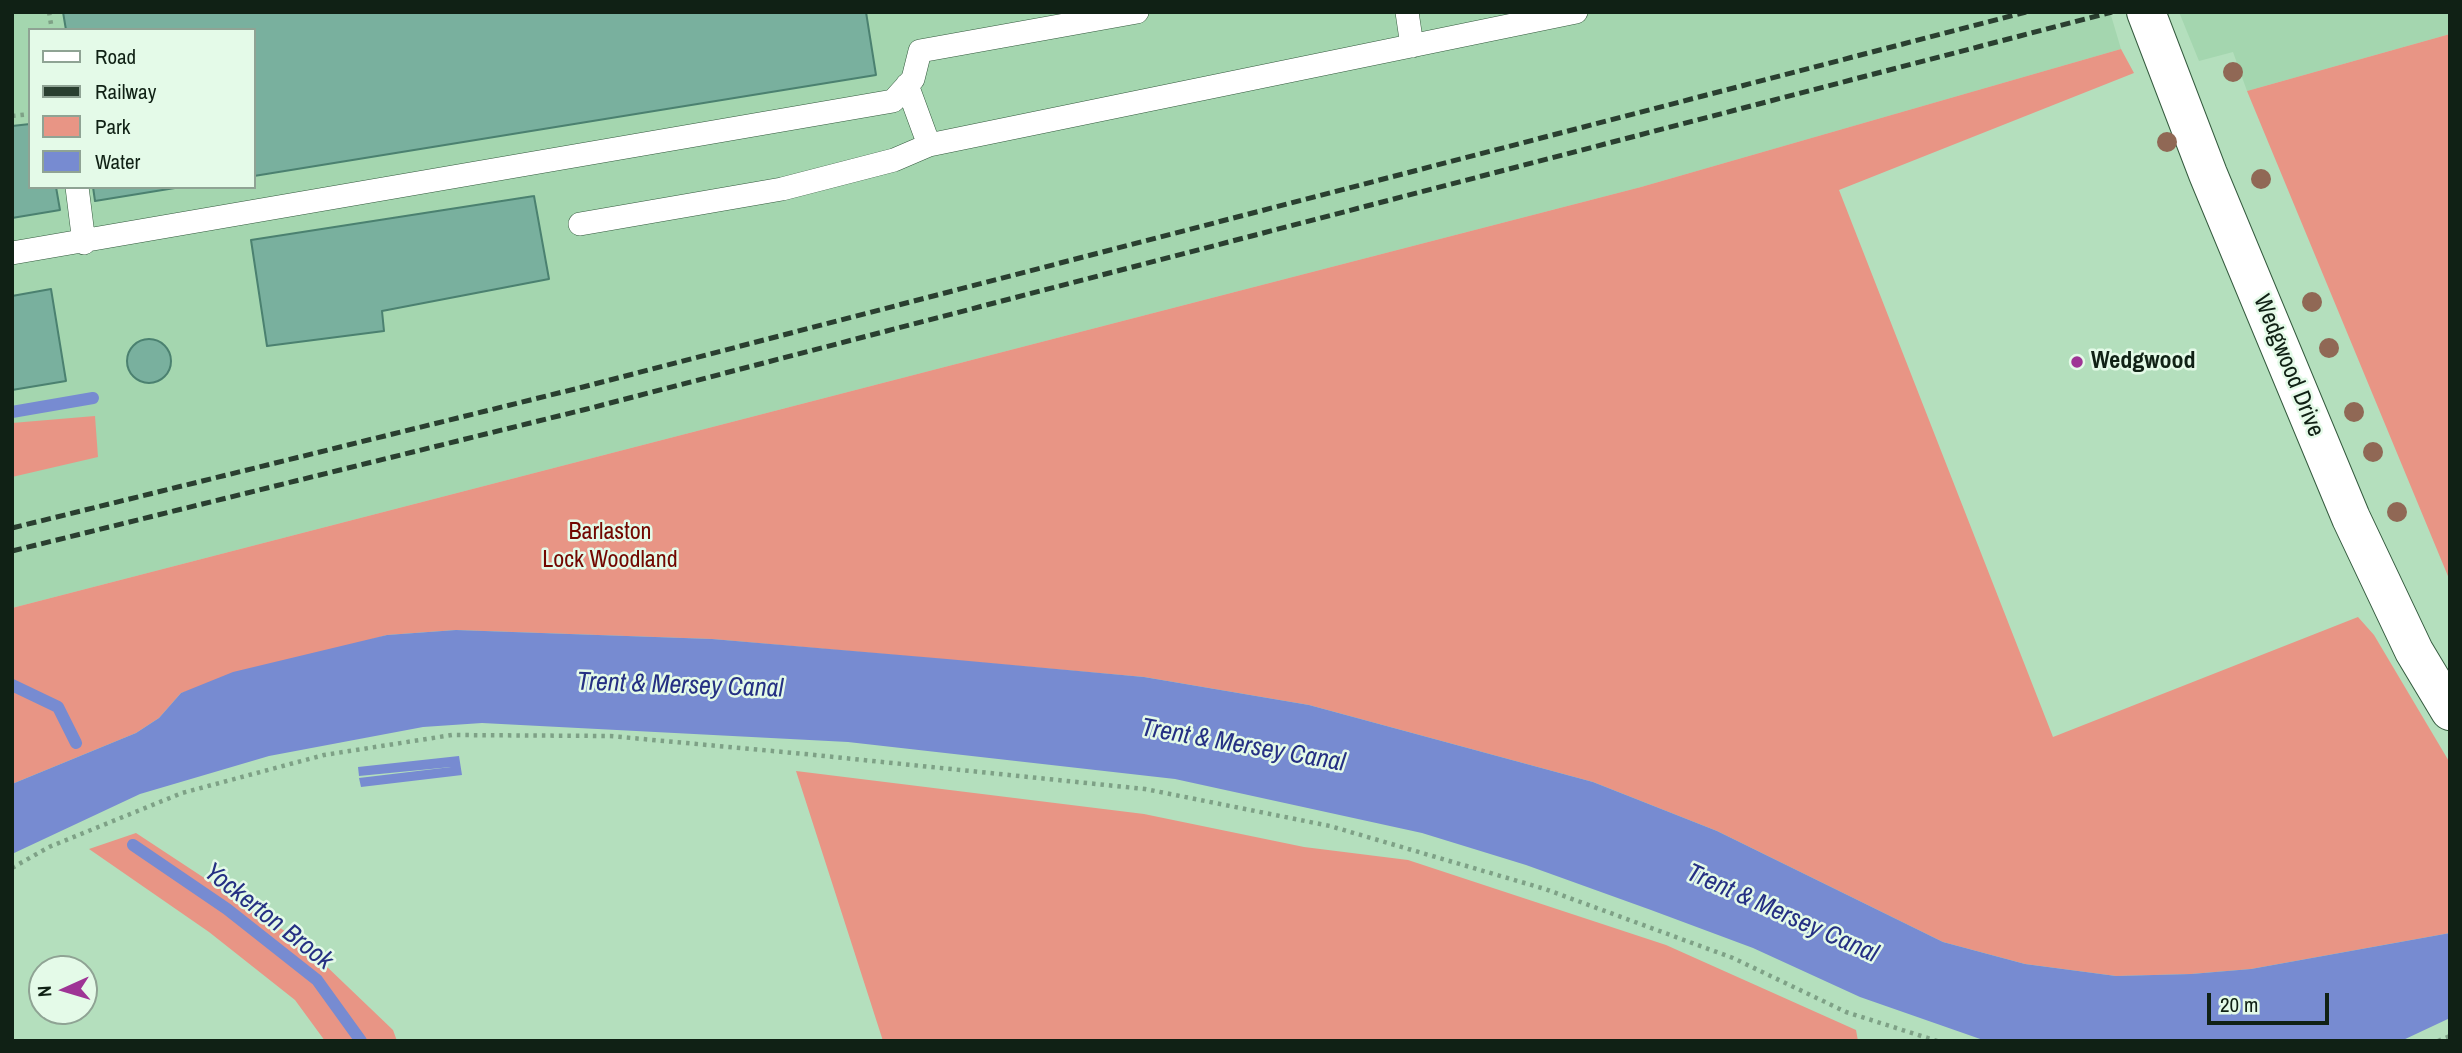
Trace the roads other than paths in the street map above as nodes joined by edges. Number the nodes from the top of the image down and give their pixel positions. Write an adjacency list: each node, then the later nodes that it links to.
1 (1407, 12): 5 (lane)
2 (1576, 12): 5 (lane)
3 (2146, 12): 12 (street, Wedgwood Drive)
4 (1126, 13): 6 (lane)
5 (1412, 46): 7 (lane)
6 (907, 85): 7 (lane); 10 (lane)
7 (929, 145): 9 (lane)
8 (77, 189): 10 (lane)
9 (580, 224)
10 (84, 243): 11 (lane)
11 (12, 253)
12 (2450, 712)

